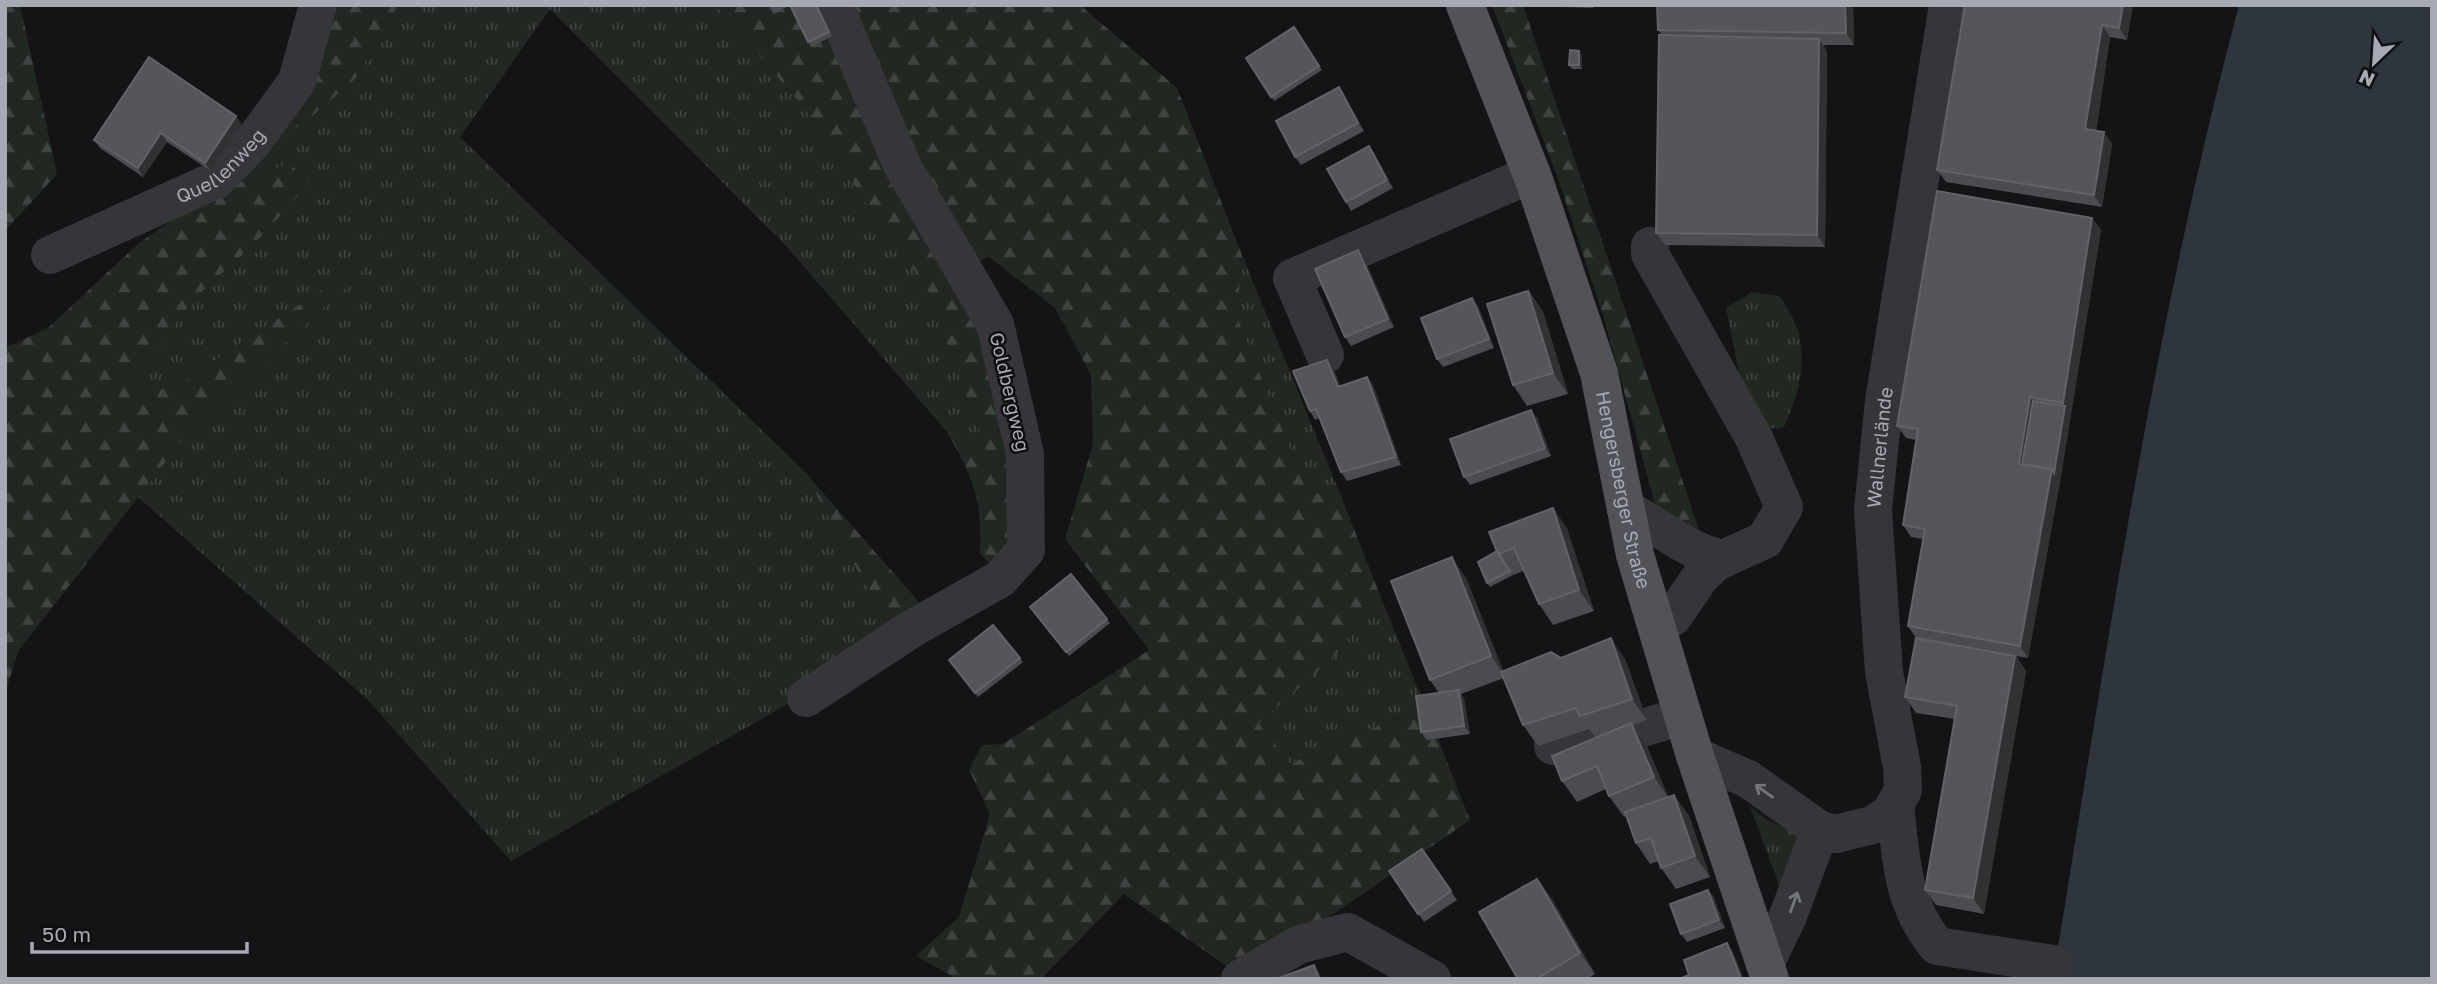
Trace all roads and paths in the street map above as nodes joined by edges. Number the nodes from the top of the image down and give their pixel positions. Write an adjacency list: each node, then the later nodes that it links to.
1 (318, 5): 7 (street, Quellenweg)
2 (834, 5): 12 (street, Goldbergweg)
3 (1465, 5): 5 (main road, Hengersberger Straße)
4 (1948, 5): 16 (street, Wallnerlände)
5 (1532, 174): 8 (street); 9 (main road, Hengersberger Straße)
6 (1650, 246): 10 (street)
7 (50, 255)
8 (1325, 355)
9 (1626, 509): 10 (street); 11 (main road, Hengersberger Straße)
10 (1723, 559): 11 (street)
11 (1657, 627): 13 (main road, Hengersberger Straße)
12 (806, 698)
13 (1683, 716): 14 (street); 15 (main road, Hengersberger Straße)
14 (1553, 746)
15 (1695, 756): 17 (street, one-way to 15); 19 (main road, Hengersberger Straße)
16 (1895, 804): 17 (street); 18 (street, Wallnerlände)
17 (1820, 830): 19 (street, one-way to 17)
18 (2053, 964)
19 (1768, 971)
20 (1240, 979): 21 (street)
21 (1432, 979)

